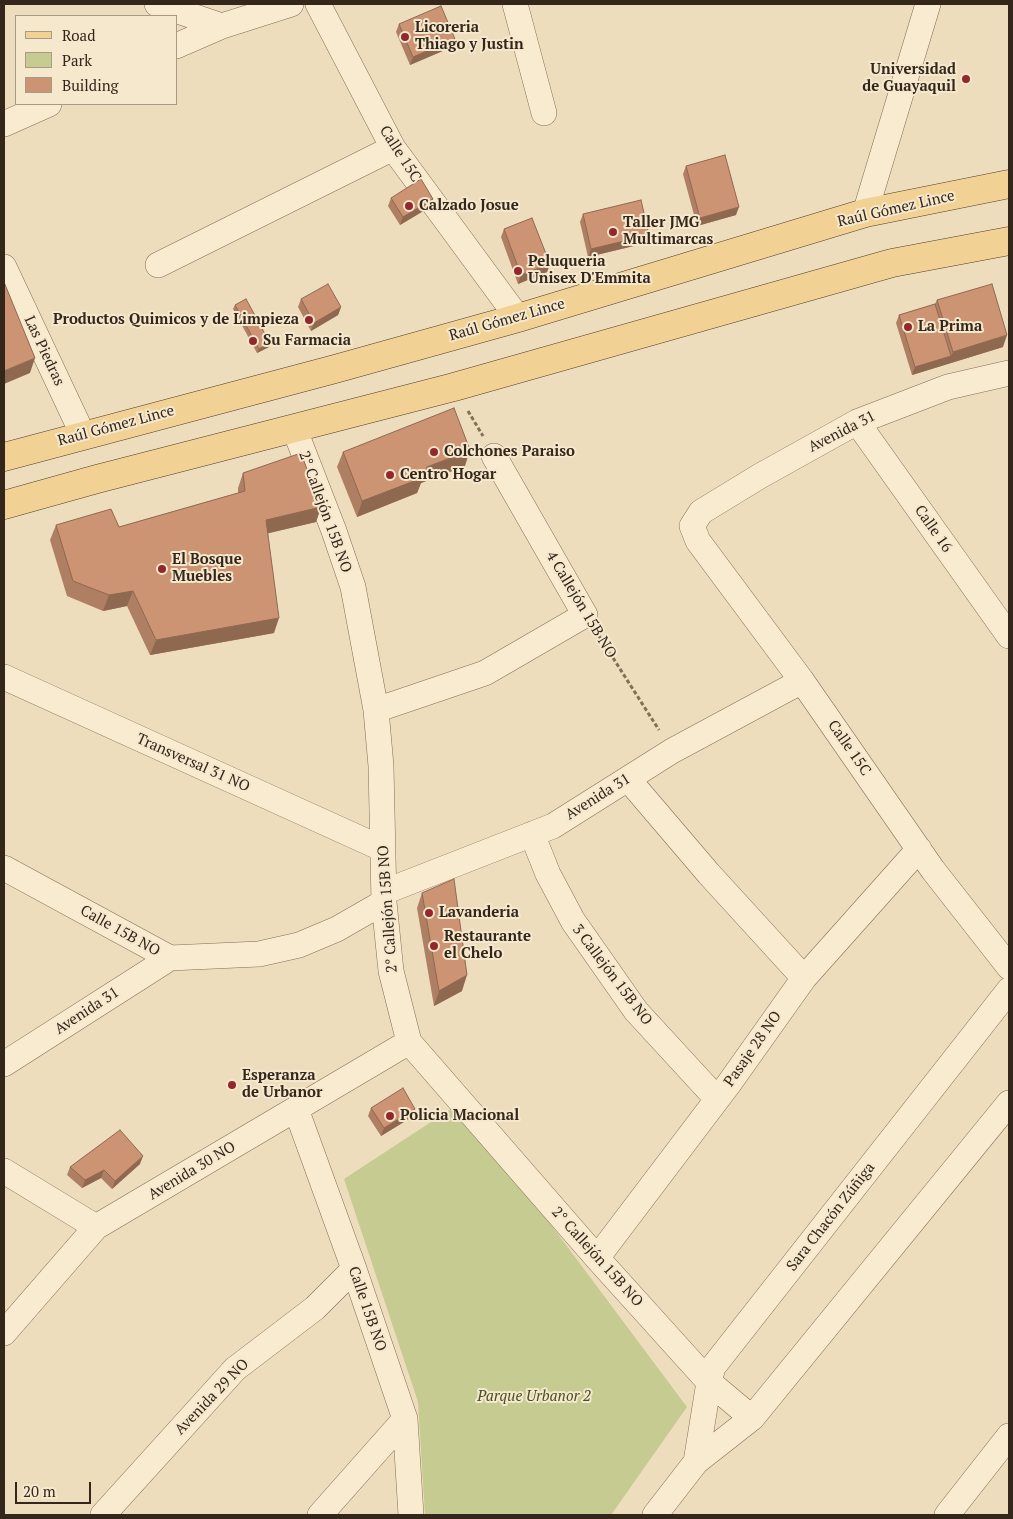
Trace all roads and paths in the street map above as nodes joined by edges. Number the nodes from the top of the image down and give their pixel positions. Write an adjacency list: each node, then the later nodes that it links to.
1 (157, 4): 6 (street)
2 (291, 4): 6 (street)
3 (318, 4): 11 (street, Calle 15C)
4 (515, 4): 9 (street)
5 (928, 4): 13 (street)
6 (222, 26): 7 (street)
7 (178, 45)
8 (47, 105): 10 (street)
9 (544, 113)
10 (4, 124)
11 (393, 148): 15 (street); 17 (street, Calle 15C)
12 (1009, 184): 13 (main road, Raúl Gómez Lince)
13 (865, 214): 17 (main road, Raúl Gómez Lince)
14 (1009, 241): 20 (main road)
15 (158, 264)
16 (4, 267): 21 (street, Las Piedras)
17 (518, 318): 21 (main road, Raúl Gómez Lince)
18 (1009, 373): 19 (street, Avenida 31)
19 (857, 422): 25 (street, Avenida 31); 27 (street, Calle 16)
20 (294, 428): 24 (main road); 30 (street, 2° Callejón 15B NO)
21 (83, 435): 23 (main road, Raúl Gómez Lince)
22 (494, 456): 26 (street, 4 Callejón 15B NO)
23 (4, 457)
24 (4, 505)
25 (692, 526): 29 (street, Calle 15C)
26 (585, 615): 30 (street); 31 (path, 4 Callejón 15B NO)
27 (1009, 636)
28 (4, 677): 35 (street, Transversal 31 NO)
29 (802, 681): 31 (street, Avenida 31); 34 (street, Calle 15C)
30 (376, 710): 35 (street, 2° Callejón 15B NO)
31 (672, 751): 32 (street, Avenida 31)
32 (628, 779): 33 (street, Avenida 31); 40 (street)
33 (532, 834): 37 (street, Avenida 31); 44 (street, 3 Callejón 15B NO)
34 (919, 848): 39 (street, Calle 15C); 40 (street, Pasaje 28 NO)
35 (383, 849): 37 (street, 2° Callejón 15B NO)
36 (4, 868): 38 (street, Calle 15B NO)
37 (384, 897): 38 (street, Calle 15B NO); 42 (street, 2° Callejón 15B NO)
38 (170, 958): 43 (street, Avenida 31)
39 (1009, 967)
40 (804, 978): 44 (street, Pasaje 28 NO)
41 (1009, 990): 52 (street, Sara Chacón Zúñiga)
42 (409, 1042): 46 (street, Avenida 30 NO); 49 (street, 2° Callejón 15B NO)
43 (4, 1064)
44 (717, 1099): 49 (street, Pasaje 28 NO)
45 (1009, 1103): 53 (street, Sara Chacón Zúñiga)
46 (296, 1109): 48 (street, Avenida 30 NO); 50 (street, Calle 15B NO)
47 (4, 1171): 48 (street)
48 (96, 1227): 51 (street, Avenida 30 NO)
49 (597, 1258): 52 (street, 2° Callejón 15B NO)
50 (354, 1269): 54 (street, Calle 15B NO); 57 (street, Avenida 29 NO)
51 (4, 1333)
52 (709, 1382): 53 (street, 2° Callejón 15B NO); 56 (street, Sara Chacón Zúñiga)
53 (752, 1418): 56 (street, Sara Chacón Zúñiga)
54 (405, 1419): 58 (street); 59 (street, Calle 15B NO)
55 (1009, 1436): 61 (street)
56 (696, 1462): 60 (street, Sara Chacón Zúñiga)
57 (103, 1515)
58 (320, 1515)
59 (411, 1515)
60 (655, 1515)
61 (947, 1515)

